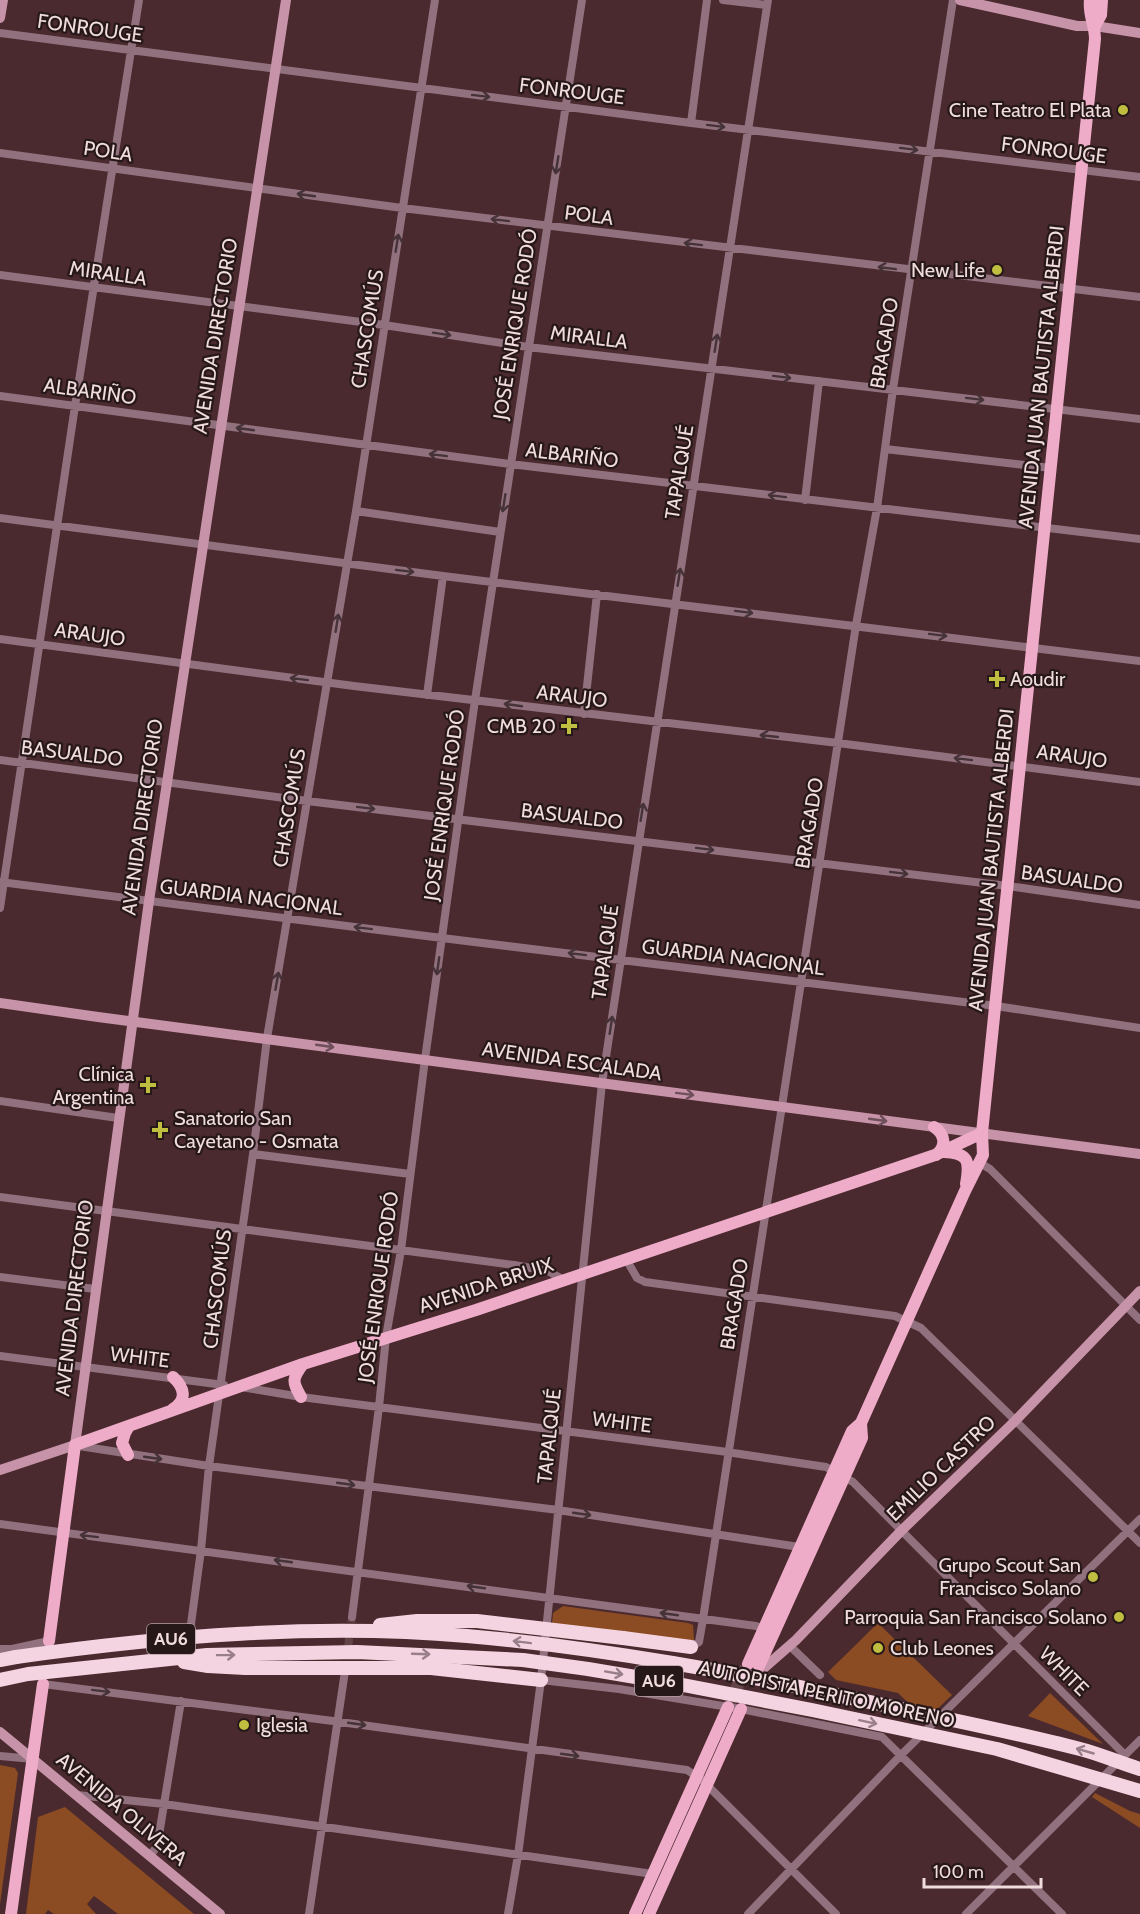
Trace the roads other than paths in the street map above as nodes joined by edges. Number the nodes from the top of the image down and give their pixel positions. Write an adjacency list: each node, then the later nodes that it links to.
1 (3, 0): 13 (street)
2 (139, 0): 17 (street)
3 (286, 0): 18 (street, AVENIDA DIRECTORIO)
4 (435, 0): 19 (street, CHASCOMÚS)
5 (582, 0): 20 (street, JOSÉ ENRIQUE RODÓ)
6 (706, 0): 21 (street)
7 (723, 0): 12 (street)
8 (953, 0): 23 (street, BRAGADO)
9 (960, 0): 14 (street)
10 (1090, 0): 14 (main road, AVENIDA JUAN BAUTISTA ALBERDI)
11 (1102, 0): 14 (main road, AVENIDA JUAN BAUTISTA ALBERDI)
12 (768, 3): 22 (street, TAPALQUÉ)
13 (0, 18)
14 (1095, 26): 16 (street); 26 (main road, AVENIDA JUAN BAUTISTA ALBERDI)
15 (0, 33): 17 (street, FONROUGE)
16 (1140, 33)
17 (132, 51): 18 (street, FONROUGE); 25 (street)
18 (276, 70): 19 (street, FONROUGE); 28 (street, AVENIDA DIRECTORIO)
19 (422, 89): 20 (street, FONROUGE, one-way to 20); 29 (street, CHASCOMÚS)
20 (565, 107): 21 (street, FONROUGE); 30 (street, JOSÉ ENRIQUE RODÓ, one-way to 30)
21 (691, 123): 22 (street, FONROUGE, one-way to 22)
22 (748, 130): 23 (street, FONROUGE, one-way to 23); 31 (street, TAPALQUÉ)
23 (930, 151): 26 (street, FONROUGE); 32 (street, BRAGADO)
24 (0, 153): 25 (street, POLA)
25 (113, 168): 28 (street, POLA); 34 (street)
26 (1082, 170): 27 (street, FONROUGE); 35 (main road, AVENIDA JUAN BAUTISTA ALBERDI)
27 (1140, 177)
28 (258, 189): 29 (street, POLA, one-way to 28); 37 (street, AVENIDA DIRECTORIO)
29 (402, 208): 30 (street, POLA, one-way to 29); 38 (street, CHASCOMÚS, one-way to 29)
30 (547, 226): 31 (street, POLA, one-way to 30); 39 (street, JOSÉ ENRIQUE RODÓ)
31 (731, 249): 32 (street, POLA, one-way to 31); 40 (street, TAPALQUÉ, one-way to 31)
32 (912, 271): 35 (street, POLA); 42 (street, BRAGADO)
33 (0, 274): 34 (street, MIRALLA)
34 (95, 288): 37 (street, MIRALLA); 44 (street)
35 (1070, 288): 36 (street, POLA); 45 (main road, AVENIDA JUAN BAUTISTA ALBERDI)
36 (1140, 297)
37 (239, 308): 38 (street, MIRALLA); 47 (street, AVENIDA DIRECTORIO)
38 (384, 325): 39 (street, MIRALLA, one-way to 39); 48 (street, CHASCOMÚS)
39 (528, 347): 40 (street, MIRALLA); 50 (street, JOSÉ ENRIQUE RODÓ)
40 (712, 369): 41 (street, MIRALLA, one-way to 41); 52 (street, TAPALQUÉ)
41 (819, 381): 42 (street, MIRALLA); 53 (street)
42 (893, 389): 45 (street, MIRALLA, one-way to 45); 49 (street, BRAGADO)
43 (0, 396): 44 (street, ALBARIÑO)
44 (75, 406): 47 (street, ALBARIÑO); 57 (street)
45 (1058, 409): 46 (street, MIRALLA); 51 (main road, AVENIDA JUAN BAUTISTA ALBERDI)
46 (1140, 419)
47 (221, 426): 48 (street, ALBARIÑO, one-way to 47); 61 (street, AVENIDA DIRECTORIO)
48 (366, 446): 50 (street, ALBARIÑO, one-way to 48); 55 (street, CHASCOMÚS)
49 (885, 449): 51 (street); 54 (street, BRAGADO)
50 (510, 464): 52 (street, ALBARIÑO); 59 (street, JOSÉ ENRIQUE RODÓ, one-way to 59)
51 (1051, 468): 58 (main road, AVENIDA JUAN BAUTISTA ALBERDI)
52 (693, 487): 53 (street, ALBARIÑO, one-way to 52); 66 (street, TAPALQUÉ, one-way to 52)
53 (805, 500): 54 (street, ALBARIÑO)
54 (877, 507): 58 (street, ALBARIÑO); 67 (street, BRAGADO)
55 (356, 512): 59 (street); 62 (street, CHASCOMÚS)
56 (0, 518): 57 (street)
57 (58, 526): 61 (street); 69 (street)
58 (1046, 528): 60 (street, ALBARIÑO); 70 (main road, AVENIDA JUAN BAUTISTA ALBERDI)
59 (500, 532): 64 (street, JOSÉ ENRIQUE RODÓ)
60 (1140, 539)
61 (203, 544): 62 (street); 72 (street, AVENIDA DIRECTORIO)
62 (347, 563): 63 (street, one-way to 63); 73 (street, CHASCOMÚS, one-way to 62)
63 (443, 576): 64 (street); 74 (street)
64 (492, 582): 65 (street); 75 (street, JOSÉ ENRIQUE RODÓ)
65 (597, 594): 66 (street); 76 (street)
66 (675, 604): 67 (street, one-way to 67); 77 (street, TAPALQUÉ)
67 (856, 625): 70 (street, one-way to 70); 78 (street, BRAGADO)
68 (0, 639): 69 (street, ARAUJO)
69 (40, 644): 72 (street, ARAUJO); 80 (street)
70 (1032, 647): 71 (street); 81 (main road, AVENIDA JUAN BAUTISTA ALBERDI)
71 (1140, 661)
72 (185, 664): 73 (street, ARAUJO, one-way to 72); 82 (street, AVENIDA DIRECTORIO)
73 (327, 682): 74 (street, ARAUJO); 84 (street, CHASCOMÚS)
74 (427, 694): 75 (street, ARAUJO)
75 (475, 700): 76 (street, ARAUJO, one-way to 75); 85 (street, JOSÉ ENRIQUE RODÓ)
76 (584, 714): 77 (street, ARAUJO)
77 (656, 723): 78 (street, ARAUJO, one-way to 77); 86 (street, TAPALQUÉ, one-way to 77)
78 (838, 743): 81 (street, ARAUJO, one-way to 78); 87 (street, BRAGADO)
79 (0, 760): 80 (street, BASUALDO)
80 (22, 763): 82 (street, BASUALDO); 88 (street)
81 (1021, 766): 83 (street, ARAUJO); 89 (main road, AVENIDA JUAN BAUTISTA ALBERDI)
82 (168, 782): 84 (street, BASUALDO); 90 (street, AVENIDA DIRECTORIO)
83 (1140, 782)
84 (308, 801): 85 (street, BASUALDO, one-way to 85); 93 (street, CHASCOMÚS)
85 (458, 819): 86 (street, BASUALDO); 94 (street, JOSÉ ENRIQUE RODÓ)
86 (638, 841): 87 (street, BASUALDO, one-way to 87); 95 (street, TAPALQUÉ)
87 (819, 863): 89 (street, BASUALDO, one-way to 89); 96 (street, BRAGADO)
88 (2, 882): 90 (street, GUARDIA NACIONAL); 92 (street)
89 (1008, 886): 91 (street, BASUALDO); 98 (main road, AVENIDA JUAN BAUTISTA ALBERDI)
90 (149, 901): 93 (street, GUARDIA NACIONAL); 99 (street, AVENIDA DIRECTORIO)
91 (1140, 905)
92 (0, 908)
93 (288, 918): 94 (street, GUARDIA NACIONAL, one-way to 93); 101 (street, CHASCOMÚS, one-way to 93)
94 (442, 938): 95 (street, GUARDIA NACIONAL, one-way to 94); 102 (street, JOSÉ ENRIQUE RODÓ, one-way to 102)
95 (621, 959): 96 (street, GUARDIA NACIONAL); 103 (street, TAPALQUÉ, one-way to 95)
96 (802, 982): 98 (street, GUARDIA NACIONAL); 105 (street, BRAGADO)
97 (0, 1003): 99 (street, AVENIDA ESCALADA)
98 (996, 1006): 100 (street, GUARDIA NACIONAL); 108 (main road, AVENIDA JUAN BAUTISTA ALBERDI)
99 (132, 1022): 101 (street, AVENIDA ESCALADA); 106 (street, AVENIDA DIRECTORIO)
100 (1140, 1028)
101 (267, 1038): 102 (street, AVENIDA ESCALADA, one-way to 102); 110 (street, CHASCOMÚS)
102 (425, 1059): 103 (street, AVENIDA ESCALADA); 113 (street, JOSÉ ENRIQUE RODÓ)
103 (602, 1083): 105 (street, AVENIDA ESCALADA, one-way to 105); 121 (street, TAPALQUÉ)
104 (0, 1101): 106 (street)
105 (782, 1107): 107 (street, AVENIDA ESCALADA, one-way to 107); 117 (street, BRAGADO)
106 (118, 1118): 116 (street, AVENIDA DIRECTORIO)
107 (934, 1127): 108 (street, AVENIDA ESCALADA); 109 (main road)
108 (982, 1133): 109 (main road, AVENIDA BRUIX); 111 (street, AVENIDA ESCALADA); 112 (main road, AVENIDA JUAN BAUTISTA ALBERDI)
109 (940, 1153): 114 (main road); 117 (main road, AVENIDA BRUIX)
110 (253, 1154): 113 (street); 118 (street, CHASCOMÚS)
111 (1140, 1154)
112 (980, 1163): 114 (main road, AVENIDA JUAN BAUTISTA ALBERDI); 127 (street)
113 (410, 1174): 119 (street, JOSÉ ENRIQUE RODÓ)
114 (964, 1191): 128 (main road, AVENIDA JUAN BAUTISTA ALBERDI)
115 (0, 1197): 116 (street)
116 (105, 1210): 118 (street); 124 (street, AVENIDA DIRECTORIO)
117 (765, 1212): 120 (main road, AVENIDA BRUIX); 126 (street, BRAGADO)
118 (241, 1228): 119 (street); 136 (street, CHASCOMÚS)
119 (401, 1250): 123 (street); 130 (street, JOSÉ ENRIQUE RODÓ)
120 (626, 1259): 121 (main road, AVENIDA BRUIX); 126 (street)
121 (583, 1274): 123 (main road, AVENIDA BRUIX); 142 (street, TAPALQUÉ)
122 (0, 1277): 124 (street)
123 (564, 1280): 130 (main road, AVENIDA BRUIX)
124 (95, 1289): 133 (street, AVENIDA DIRECTORIO)
125 (1140, 1291): 127 (street, EMILIO CASTRO)
126 (752, 1295): 128 (street); 144 (street, BRAGADO)
127 (1126, 1306): 129 (street); 140 (street, EMILIO CASTRO)
128 (907, 1320): 140 (street); 148 (main road, AVENIDA JUAN BAUTISTA ALBERDI)
129 (1140, 1320)
130 (387, 1337): 132 (main road, AVENIDA BRUIX); 138 (street, JOSÉ ENRIQUE RODÓ)
131 (0, 1356): 133 (street, WHITE)
132 (303, 1364): 135 (main road, AVENIDA BRUIX); 137 (main road)
133 (86, 1366): 134 (street, WHITE); 143 (street, AVENIDA DIRECTORIO)
134 (173, 1377): 136 (street, WHITE); 139 (main road)
135 (237, 1387): 136 (main road, AVENIDA BRUIX); 137 (street, WHITE)
136 (220, 1388): 139 (main road, AVENIDA BRUIX); 146 (street, CHASCOMÚS)
137 (301, 1397): 138 (street, WHITE)
138 (379, 1407): 142 (street, WHITE); 149 (street, JOSÉ ENRIQUE RODÓ)
139 (170, 1411): 141 (main road, AVENIDA BRUIX)
140 (1015, 1422): 153 (street, EMILIO CASTRO); 154 (street)
141 (129, 1426): 143 (main road, AVENIDA BRUIX); 145 (main road)
142 (566, 1431): 144 (street, WHITE); 150 (street, TAPALQUÉ)
143 (75, 1445): 145 (street); 147 (street, AVENIDA BRUIX); 155 (main road, AVENIDA DIRECTORIO)
144 (728, 1452): 148 (street, WHITE); 156 (street, BRAGADO)
145 (128, 1455): 146 (street, one-way to 146)
146 (209, 1466): 149 (street, one-way to 149); 159 (street, CHASCOMÚS)
147 (0, 1470)
148 (839, 1474): 153 (street, WHITE); 158 (main road, AVENIDA JUAN BAUTISTA ALBERDI); 166 (main road, AVENIDA JUAN BAUTISTA ALBERDI)
149 (369, 1487): 150 (street); 160 (street, JOSÉ ENRIQUE RODÓ)
150 (558, 1510): 156 (street, one-way to 156); 161 (street, TAPALQUÉ)
151 (1140, 1519): 154 (street)
152 (0, 1524): 155 (street)
153 (901, 1531): 168 (street, WHITE); 169 (street, EMILIO CASTRO)
154 (1128, 1531): 157 (street); 168 (street)
155 (62, 1532): 159 (street, one-way to 155); 167 (main road, AVENIDA DIRECTORIO)
156 (716, 1533): 158 (street); 163 (street, BRAGADO)
157 (1140, 1544)
158 (799, 1547): 166 (main road, AVENIDA JUAN BAUTISTA ALBERDI)
159 (201, 1550): 160 (street, one-way to 159); 164 (street, CHASCOMÚS)
160 (358, 1571): 161 (street, one-way to 160); 162 (street, JOSÉ ENRIQUE RODÓ)
161 (550, 1597): 163 (street, one-way to 161); 178 (street, TAPALQUÉ)
162 (352, 1617)
163 (703, 1619): 166 (street); 170 (street, BRAGADO)
164 (190, 1624)
165 (326, 1631): 170 (highway, bridge); 172 (highway, AUTOPISTA PERITO MORENO / AU6, bridge); 190 (highway, AUTOPISTA PERITO MORENO / AU6, one-way to 165, bridge)
166 (769, 1631): 174 (main road, AVENIDA JUAN BAUTISTA ALBERDI)
167 (49, 1641): 171 (street)
168 (1013, 1644): 186 (street); 187 (street, WHITE)
169 (790, 1646): 174 (street, EMILIO CASTRO); 176 (street)
170 (691, 1647)
171 (0, 1649)
172 (0, 1660)
173 (167, 1660): 177 (highway, AUTOPISTA PERITO MORENO / AU6, bridge); 178 (highway, bridge); 192 (highway, AUTOPISTA PERITO MORENO / AU6, one-way to 192, bridge)
174 (757, 1666)
175 (345, 1671): 182 (street)
176 (820, 1675)
177 (0, 1680)
178 (541, 1680): 181 (street); 185 (street, TAPALQUÉ)
179 (43, 1684): 180 (street, one-way to 180); 189 (main road)
180 (181, 1701): 182 (street); 194 (street)
181 (735, 1708): 186 (street); 191 (main road)
182 (338, 1721): 185 (street, one-way to 185); 195 (street)
183 (0, 1732): 189 (street, AVENIDA OLIVERA)
184 (1140, 1740): 187 (street)
185 (531, 1749): 191 (street, one-way to 191); 197 (street, TAPALQUÉ)
186 (901, 1755): 198 (street); 199 (street)
187 (1125, 1755): 198 (street)
188 (0, 1756): 189 (street)
189 (33, 1759): 193 (street, AVENIDA OLIVERA); 201 (main road)
190 (1140, 1769)
191 (702, 1781): 199 (street); 200 (main road); 206 (main road)
192 (1140, 1791)
193 (77, 1795): 194 (street); 196 (street, AVENIDA OLIVERA)
194 (164, 1804): 195 (street); 196 (street)
195 (323, 1828): 197 (street); 203 (street)
196 (150, 1855): 202 (street, AVENIDA OLIVERA)
197 (518, 1855): 200 (street); 204 (street, TAPALQUÉ)
198 (1015, 1867): 209 (street); 210 (street)
199 (791, 1869): 207 (street); 208 (street)
200 (653, 1874): 205 (main road)
201 (12, 1914)
202 (220, 1914)
203 (309, 1914)
204 (508, 1914)
205 (635, 1914)
206 (649, 1914)
207 (748, 1914)
208 (836, 1914)
209 (966, 1914)
210 (1062, 1914)

